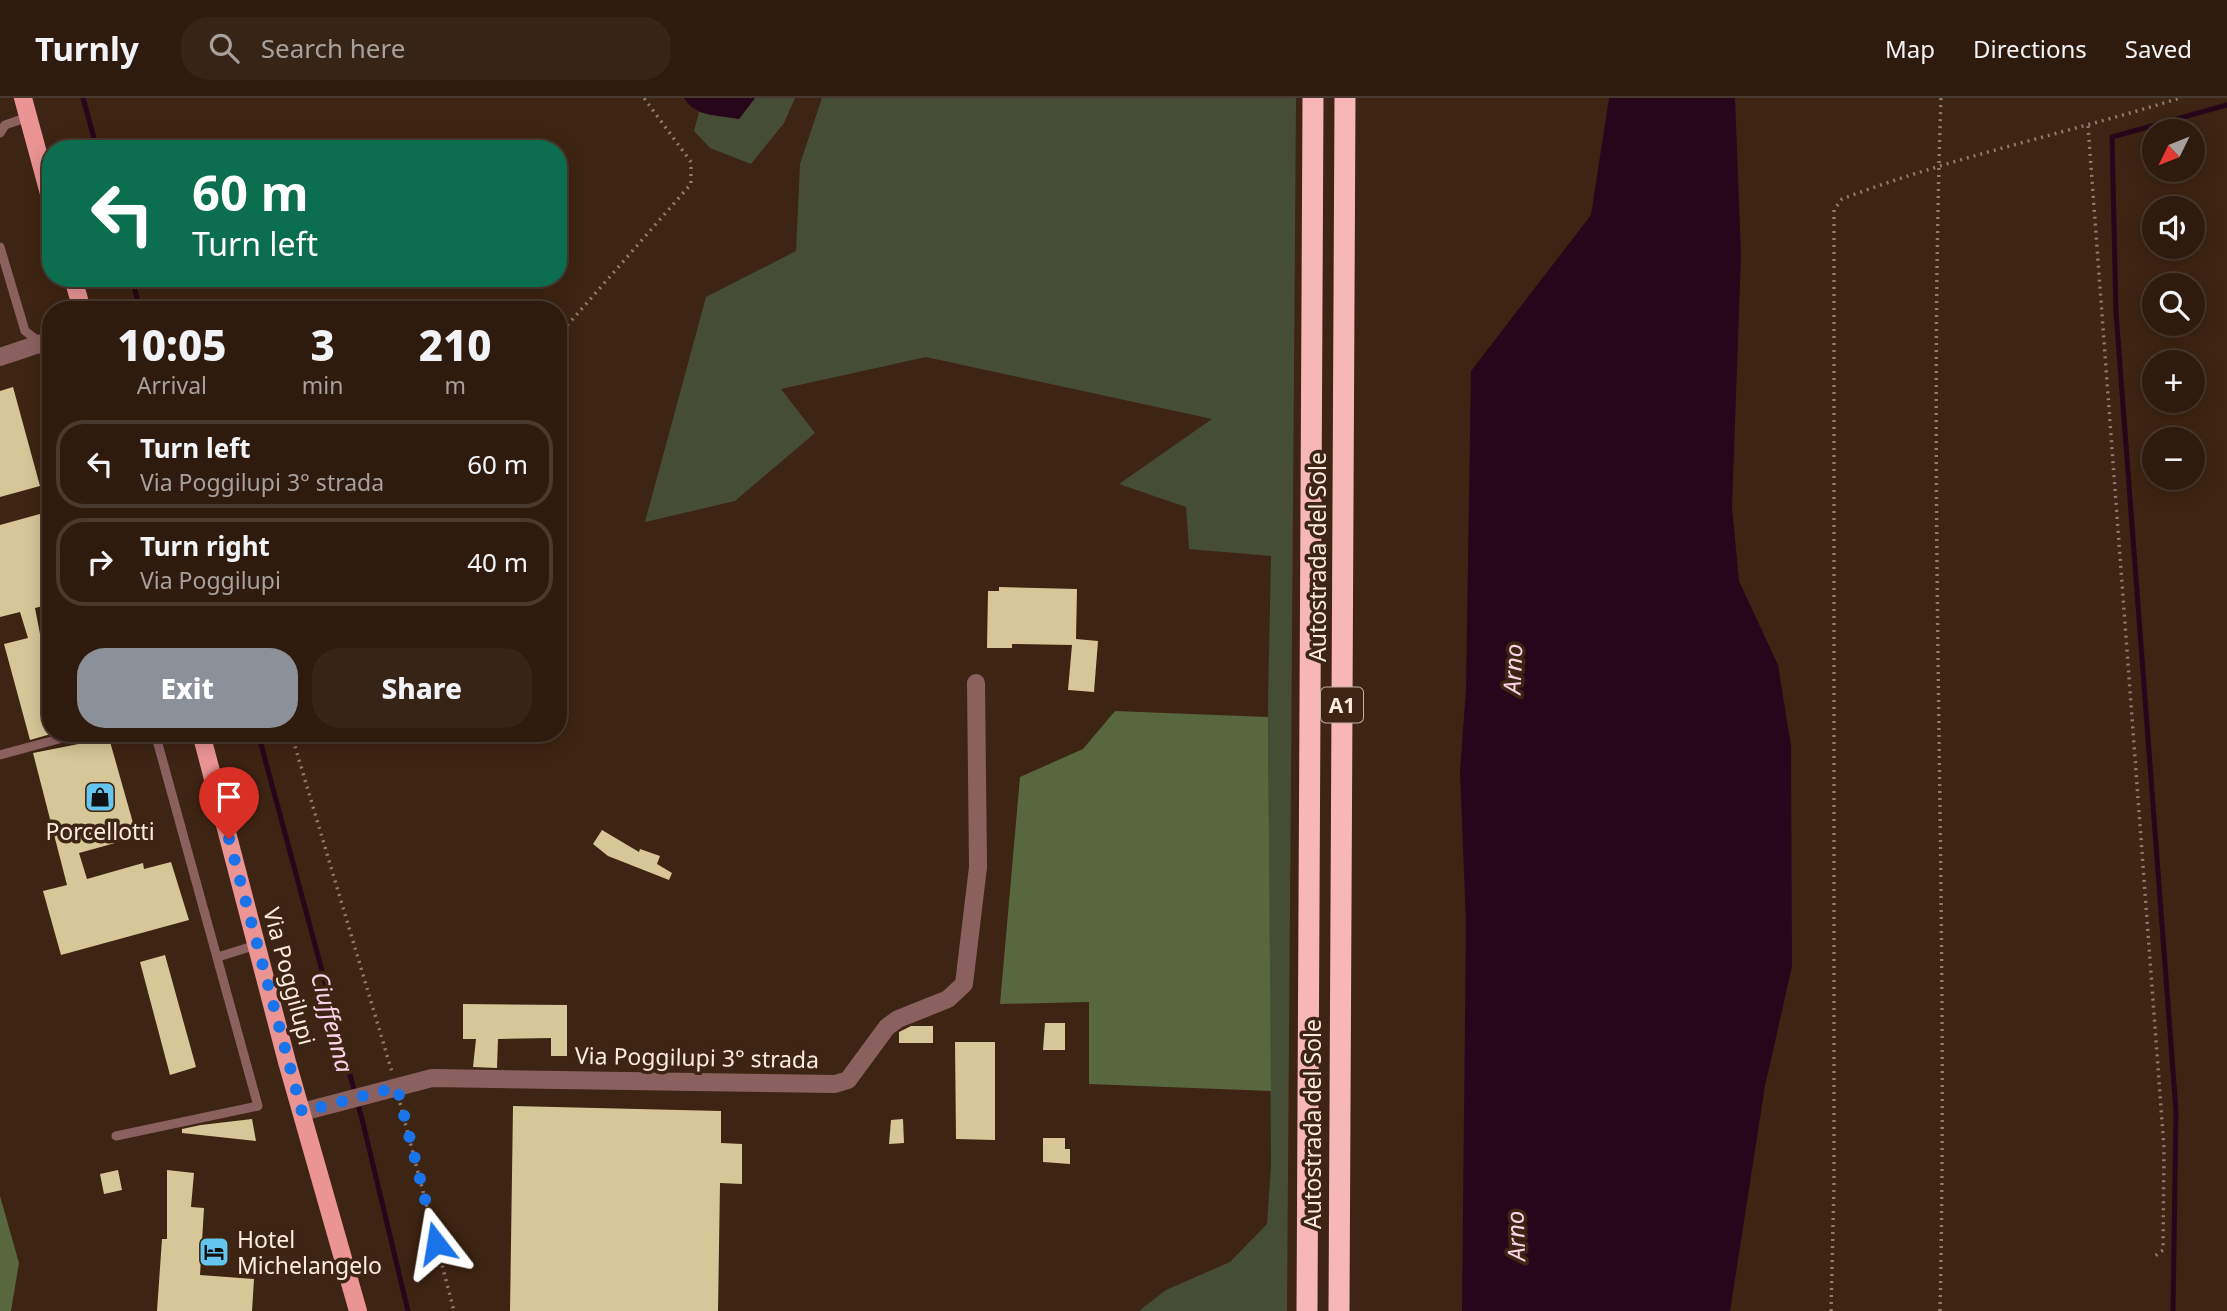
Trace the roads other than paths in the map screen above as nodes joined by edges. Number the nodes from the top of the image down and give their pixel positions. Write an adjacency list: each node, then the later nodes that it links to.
1 (23, 98): 4 (main road)
2 (1313, 98): 21 (highway, Autostrada del Sole / A1)
3 (1345, 98): 22 (highway, Autostrada del Sole / A1)
4 (28, 117): 5 (lane); 6 (main road)
5 (0, 133)
6 (42, 168)
7 (0, 247): 8 (lane)
8 (42, 340)
9 (42, 343): 10 (street)
10 (0, 357)
11 (976, 683): 18 (street, Via Poggilupi 3° strada)
12 (48, 742): 15 (lane)
13 (158, 742): 17 (lane)
14 (203, 742): 16 (main road, Via Poggilupi)
15 (0, 755)
16 (256, 945): 17 (lane); 18 (main road, Via Poggilupi)
17 (218, 957): 19 (lane)
18 (310, 1110): 20 (main road, Via Poggilupi)
19 (116, 1136)
20 (358, 1311)
21 (1307, 1311)
22 (1339, 1311)

